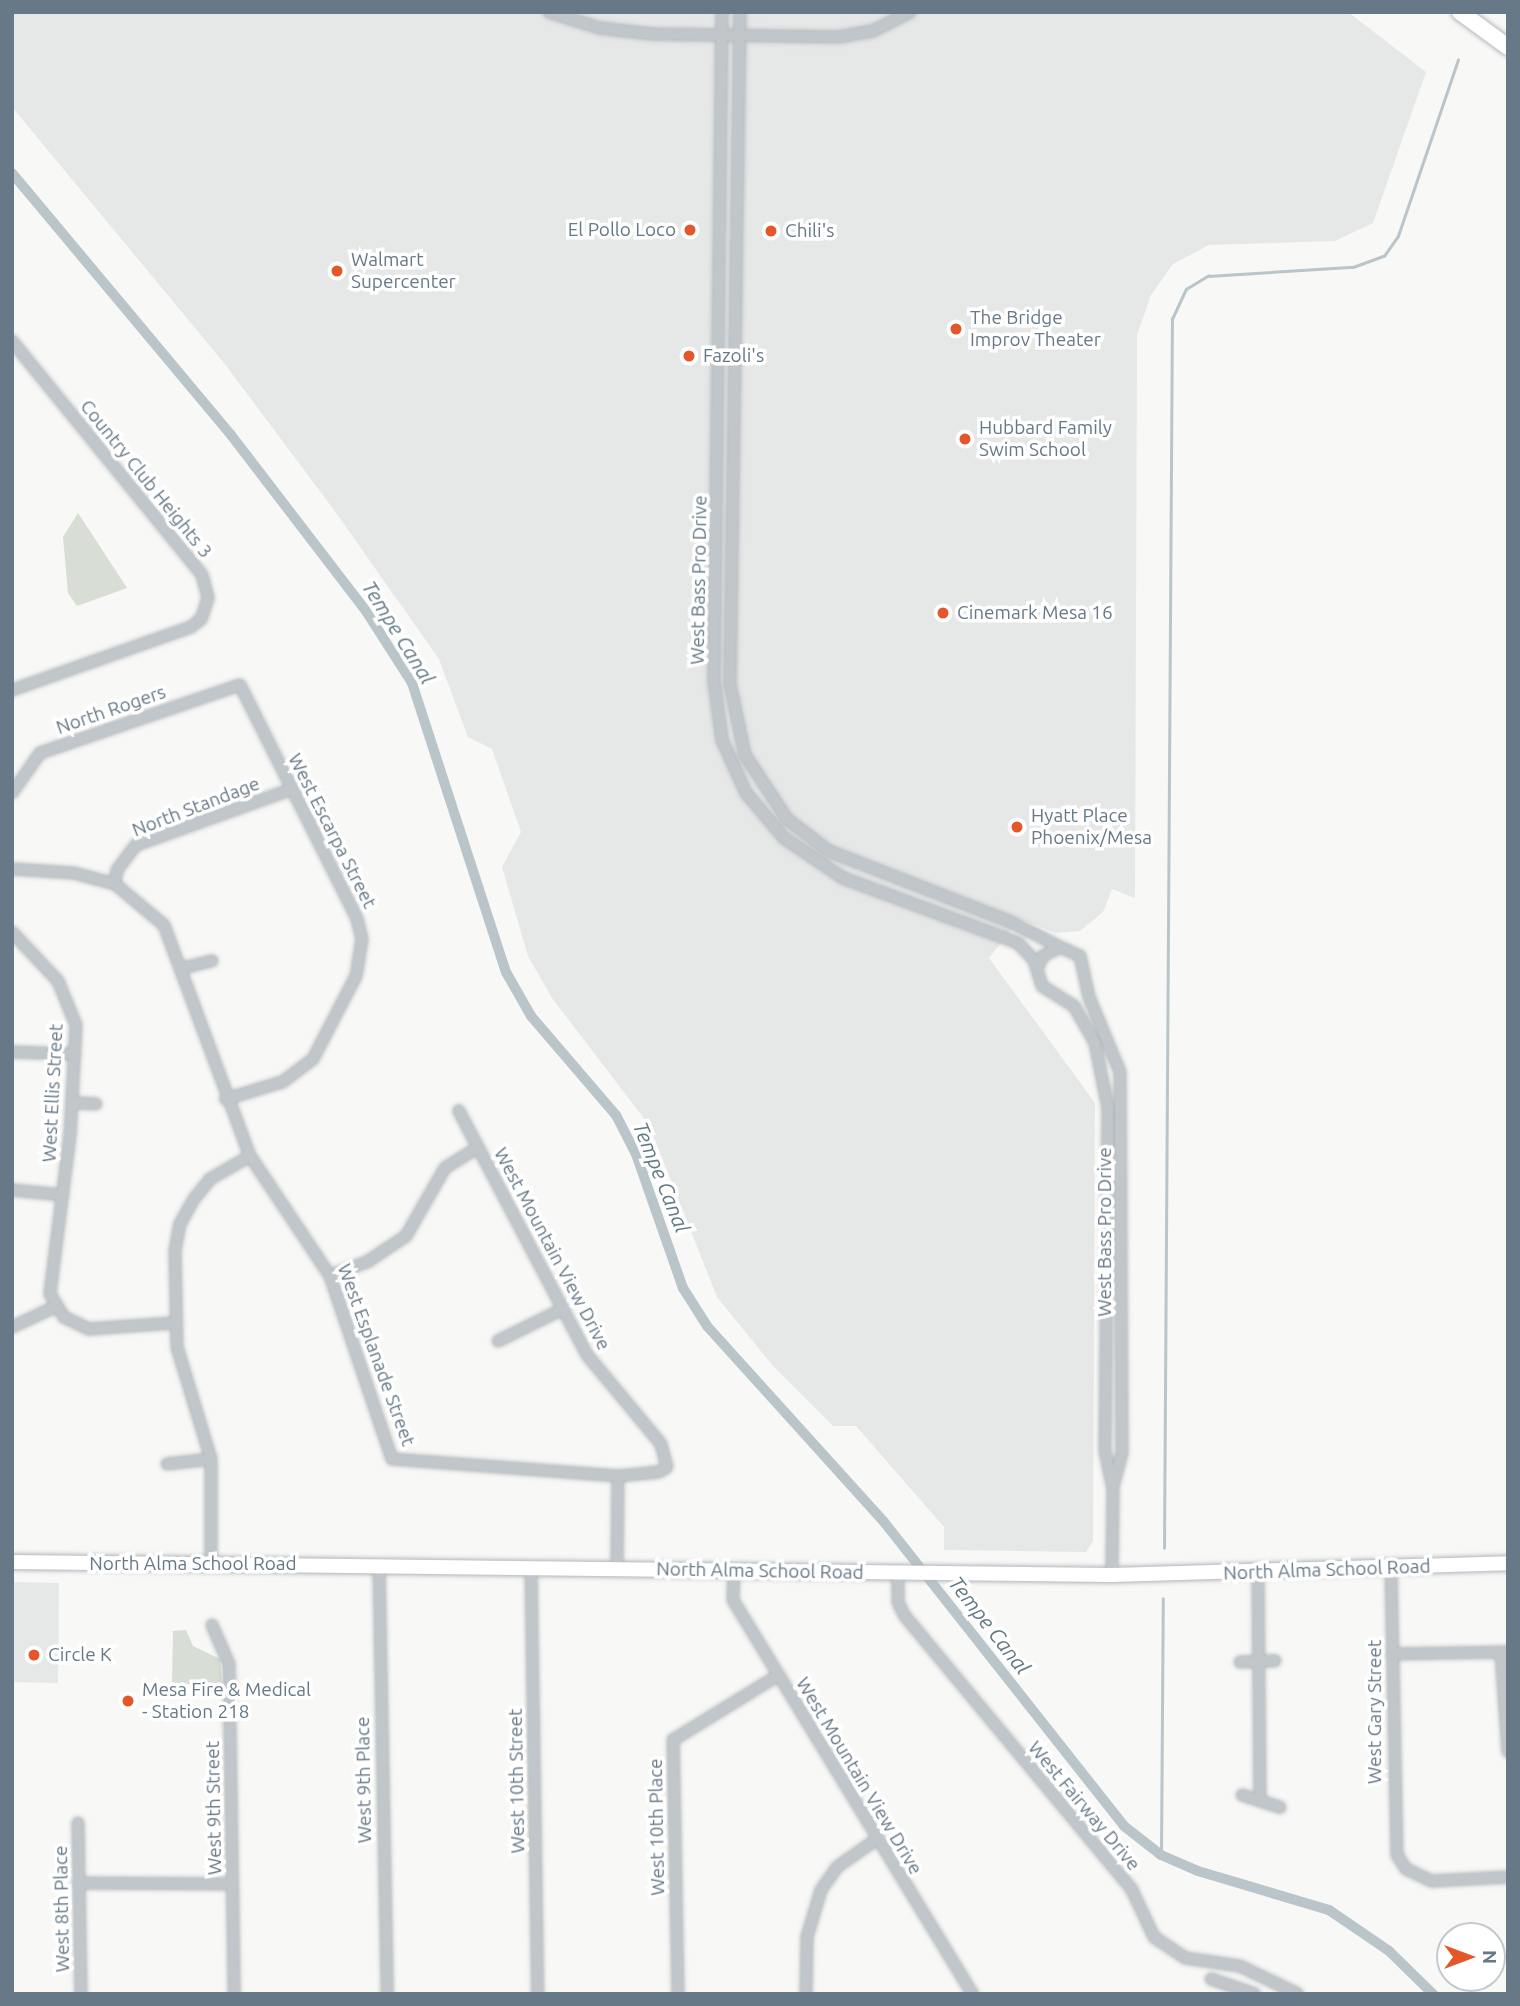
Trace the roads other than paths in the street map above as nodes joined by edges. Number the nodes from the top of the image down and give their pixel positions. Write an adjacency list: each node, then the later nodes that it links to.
1 (549, 12): 7 (street)
2 (722, 12): 7 (street, West Bass Pro Drive)
3 (740, 12): 6 (street, West Bass Pro Drive)
4 (910, 12): 6 (street)
5 (1460, 12): 8 (highway)
6 (740, 36): 7 (street); 17 (street, West Bass Pro Drive)
7 (722, 37): 20 (street, West Bass Pro Drive)
8 (1508, 47)
9 (12, 341): 11 (street, Country Club Heights 3)
10 (240, 685): 12 (street, West Escarpa Street); 13 (street, North Rogers)
11 (12, 690)
12 (290, 790): 15 (street, North Standage); 25 (street, West Escarpa Street)
13 (12, 793)
14 (12, 869): 15 (street)
15 (115, 884): 19 (street, West Esplanade Street)
16 (12, 932): 24 (street, West Ellis Street)
17 (1060, 947): 20 (street); 21 (street, West Bass Pro Drive)
18 (212, 961): 19 (street)
19 (183, 968): 25 (street, West Esplanade Street)
20 (1037, 968): 22 (street, West Bass Pro Drive)
21 (1085, 980): 22 (street); 43 (street, West Bass Pro Drive)
22 (1063, 997): 43 (street, West Bass Pro Drive)
23 (12, 1052): 24 (street)
24 (75, 1054): 26 (street, West Ellis Street)
25 (226, 1099): 30 (street, West Esplanade Street)
26 (73, 1103): 27 (street); 32 (street, West Ellis Street)
27 (96, 1104)
28 (459, 1111): 29 (street, West Mountain View Drive)
29 (478, 1147): 33 (street); 35 (street, West Mountain View Drive)
30 (250, 1156): 33 (street, West Esplanade Street); 36 (street)
31 (12, 1190): 32 (street)
32 (63, 1195): 34 (street, West Ellis Street)
33 (330, 1276): 42 (street, West Esplanade Street)
34 (57, 1306): 36 (street); 37 (street)
35 (561, 1310): 38 (street); 41 (street, West Mountain View Drive)
36 (173, 1323): 39 (street)
37 (12, 1327)
38 (498, 1341)
39 (211, 1459): 40 (street); 46 (street)
40 (167, 1464)
41 (667, 1467): 42 (street, West Esplanade Street)
42 (618, 1476): 49 (street)
43 (1113, 1489): 54 (street, West Bass Pro Drive)
44 (12, 1562): 46 (main road, North Alma School Road)
45 (1508, 1563): 50 (main road, North Alma School Road)
46 (211, 1564): 47 (main road, North Alma School Road)
47 (379, 1565): 48 (main road, North Alma School Road); 75 (street, West 9th Place)
48 (531, 1568): 49 (main road, North Alma School Road); 76 (street, West 10th Street)
49 (617, 1569): 51 (main road, North Alma School Road)
50 (1391, 1569): 53 (main road, North Alma School Road); 57 (street, West Gary Street)
51 (734, 1571): 52 (main road, North Alma School Road); 61 (street, West Mountain View Drive)
52 (895, 1573): 54 (main road, North Alma School Road); 71 (street, West Fairway Drive)
53 (1258, 1573): 54 (main road, North Alma School Road); 58 (street)
54 (1112, 1575)
55 (212, 1625): 70 (street, West 9th Street)
56 (1505, 1652): 57 (street); 62 (street)
57 (1392, 1654): 68 (street, West Gary Street)
58 (1260, 1661): 59 (street); 60 (street); 64 (street)
59 (1275, 1661)
60 (1240, 1662)
61 (777, 1676): 67 (street, West Mountain View Drive); 77 (street, West 10th Place)
62 (1508, 1752)
63 (1242, 1795): 64 (street)
64 (1260, 1801): 65 (street)
65 (1280, 1807)
66 (78, 1823): 69 (street, West 8th Place)
67 (877, 1839): 78 (street); 79 (street, West Mountain View Drive)
68 (1508, 1877)
69 (78, 1883): 70 (street); 73 (street, West 8th Place)
70 (232, 1884): 74 (street, West 9th Street)
71 (1210, 1964): 72 (street); 82 (street, West Fairway Drive)
72 (1211, 1979): 80 (street); 81 (street)
73 (80, 1994)
74 (234, 1994)
75 (387, 1994)
76 (538, 1994)
77 (678, 1994)
78 (806, 1994)
79 (973, 1994)
80 (1211, 1994)
81 (1255, 1994)
82 (1298, 1994)

